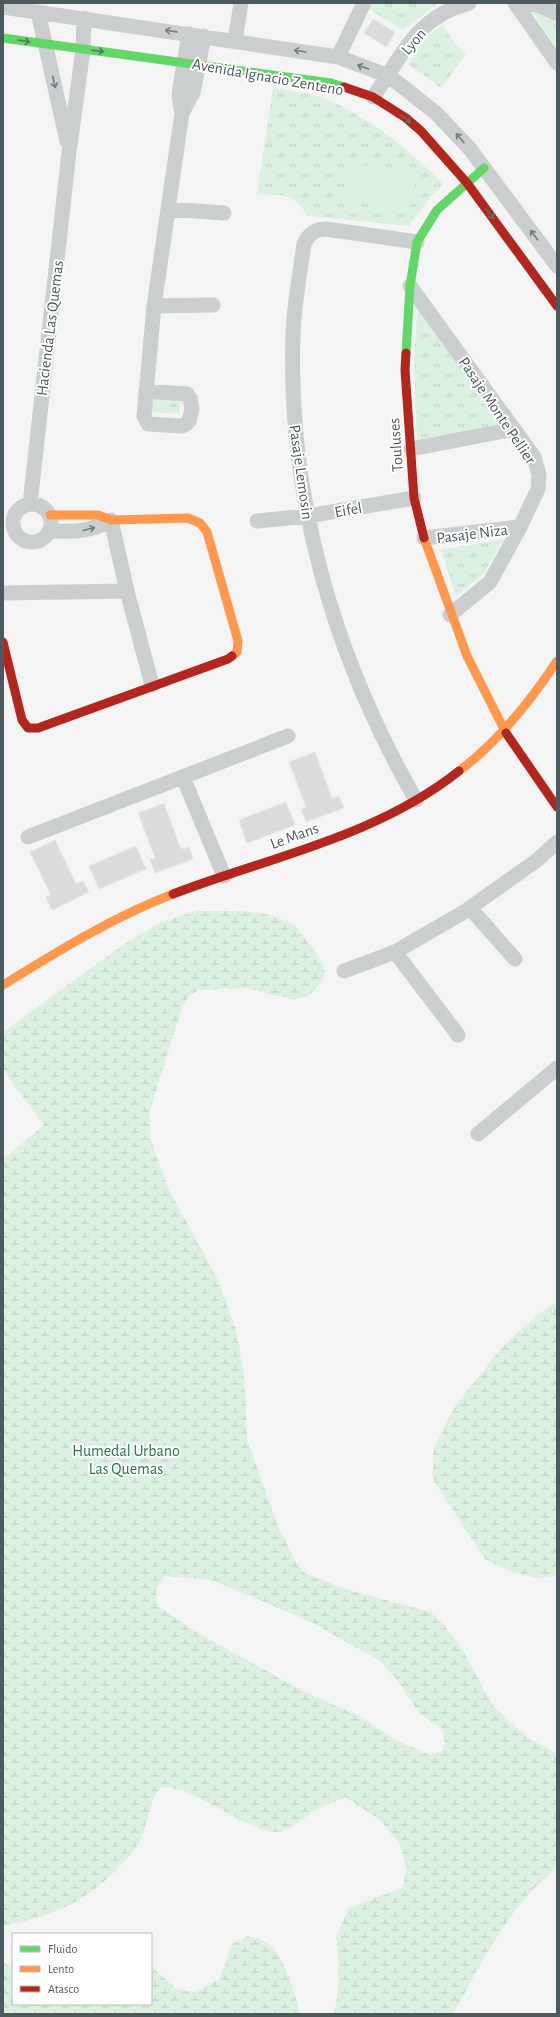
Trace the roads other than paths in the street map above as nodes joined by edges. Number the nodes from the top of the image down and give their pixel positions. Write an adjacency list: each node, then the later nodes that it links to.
1 (241, 3): 14 (street)
2 (364, 3): 17 (street)
3 (469, 3): 6 (street, Lyon)
4 (515, 3): 20 (street)
5 (525, 3): 9 (street)
6 (448, 6): 21 (street, Lyon)
7 (3, 7): 8 (street, Avenida Ignacio Zenteno)
8 (38, 12): 10 (street, Avenida Ignacio Zenteno); 15 (street)
9 (557, 14)
10 (84, 18): 11 (street, Avenida Ignacio Zenteno, one-way to 10); 16 (street, Hacienda Las Quemas)
11 (189, 34): 12 (street, Avenida Ignacio Zenteno); 18 (street)
12 (204, 36): 14 (street, Avenida Ignacio Zenteno); 19 (street)
13 (3, 38): 15 (street, Avenida Ignacio Zenteno, one-way to 15)
14 (235, 41): 17 (street, Avenida Ignacio Zenteno, one-way to 14)
15 (45, 44): 16 (street, Avenida Ignacio Zenteno); 24 (street, one-way to 24)
16 (83, 50): 18 (street, Avenida Ignacio Zenteno, one-way to 18); 24 (street, Hacienda Las Quemas)
17 (338, 57): 21 (street, Avenida Ignacio Zenteno, one-way to 17)
18 (184, 61): 19 (street, Avenida Ignacio Zenteno); 23 (street)
19 (200, 63): 22 (street, Avenida Ignacio Zenteno); 23 (street)
20 (557, 63)
21 (388, 76): 22 (street, Lyon); 25 (street, Avenida Ignacio Zenteno, one-way to 21)
22 (373, 97): 26 (street, Avenida Ignacio Zenteno, one-way to 26)
23 (182, 114): 27 (street)
24 (69, 152): 39 (street, Hacienda Las Quemas)
25 (484, 168): 26 (street, Touluses); 30 (street, Avenida Ignacio Zenteno, one-way to 25)
26 (467, 183): 29 (street, Touluses); 34 (street, Avenida Ignacio Zenteno, one-way to 34)
27 (168, 210): 28 (street); 33 (street)
28 (224, 213)
29 (417, 242): 31 (street, Touluses); 41 (street, Pasaje Lemosin)
30 (557, 266)
31 (410, 286): 36 (street, Pasaje Monte Pellier); 37 (street, Touluses)
32 (213, 305): 33 (street)
33 (154, 306): 35 (street)
34 (557, 306)
35 (146, 391)
36 (514, 429): 37 (street); 44 (street, Pasaje Monte Pellier)
37 (411, 449): 38 (street, Touluses)
38 (414, 498): 41 (street, Eifel); 46 (street, Touluses)
39 (30, 504): 40 (street); 45 (street)
40 (50, 515): 42 (street); 45 (street)
41 (308, 516): 43 (street, Eifel); 56 (street, Pasaje Lemosin)
42 (111, 520): 45 (street, one-way to 42); 47 (street); 52 (street)
43 (257, 521)
44 (520, 527): 46 (street, Pasaje Niza); 49 (street, Pasaje Monte Pellier)
45 (50, 531)
46 (424, 538): 49 (street, Touluses)
47 (127, 591): 48 (street); 52 (street)
48 (3, 593)
49 (450, 615): 53 (street, Touluses)
50 (3, 642): 52 (street)
51 (557, 662): 53 (street, Le Mans)
52 (152, 685)
53 (503, 729): 56 (street, Le Mans); 57 (street, Touluses)
54 (288, 736): 55 (street)
55 (183, 777): 58 (street); 60 (street)
56 (416, 800): 60 (street, Le Mans)
57 (557, 807)
58 (28, 837)
59 (557, 842): 61 (street)
60 (224, 876): 65 (street, Le Mans)
61 (470, 908): 62 (street); 63 (street)
62 (395, 952): 64 (street); 66 (street)
63 (515, 959)
64 (344, 971)
65 (3, 985)
66 (458, 1034)
67 (557, 1068): 68 (street)
68 (478, 1134)

